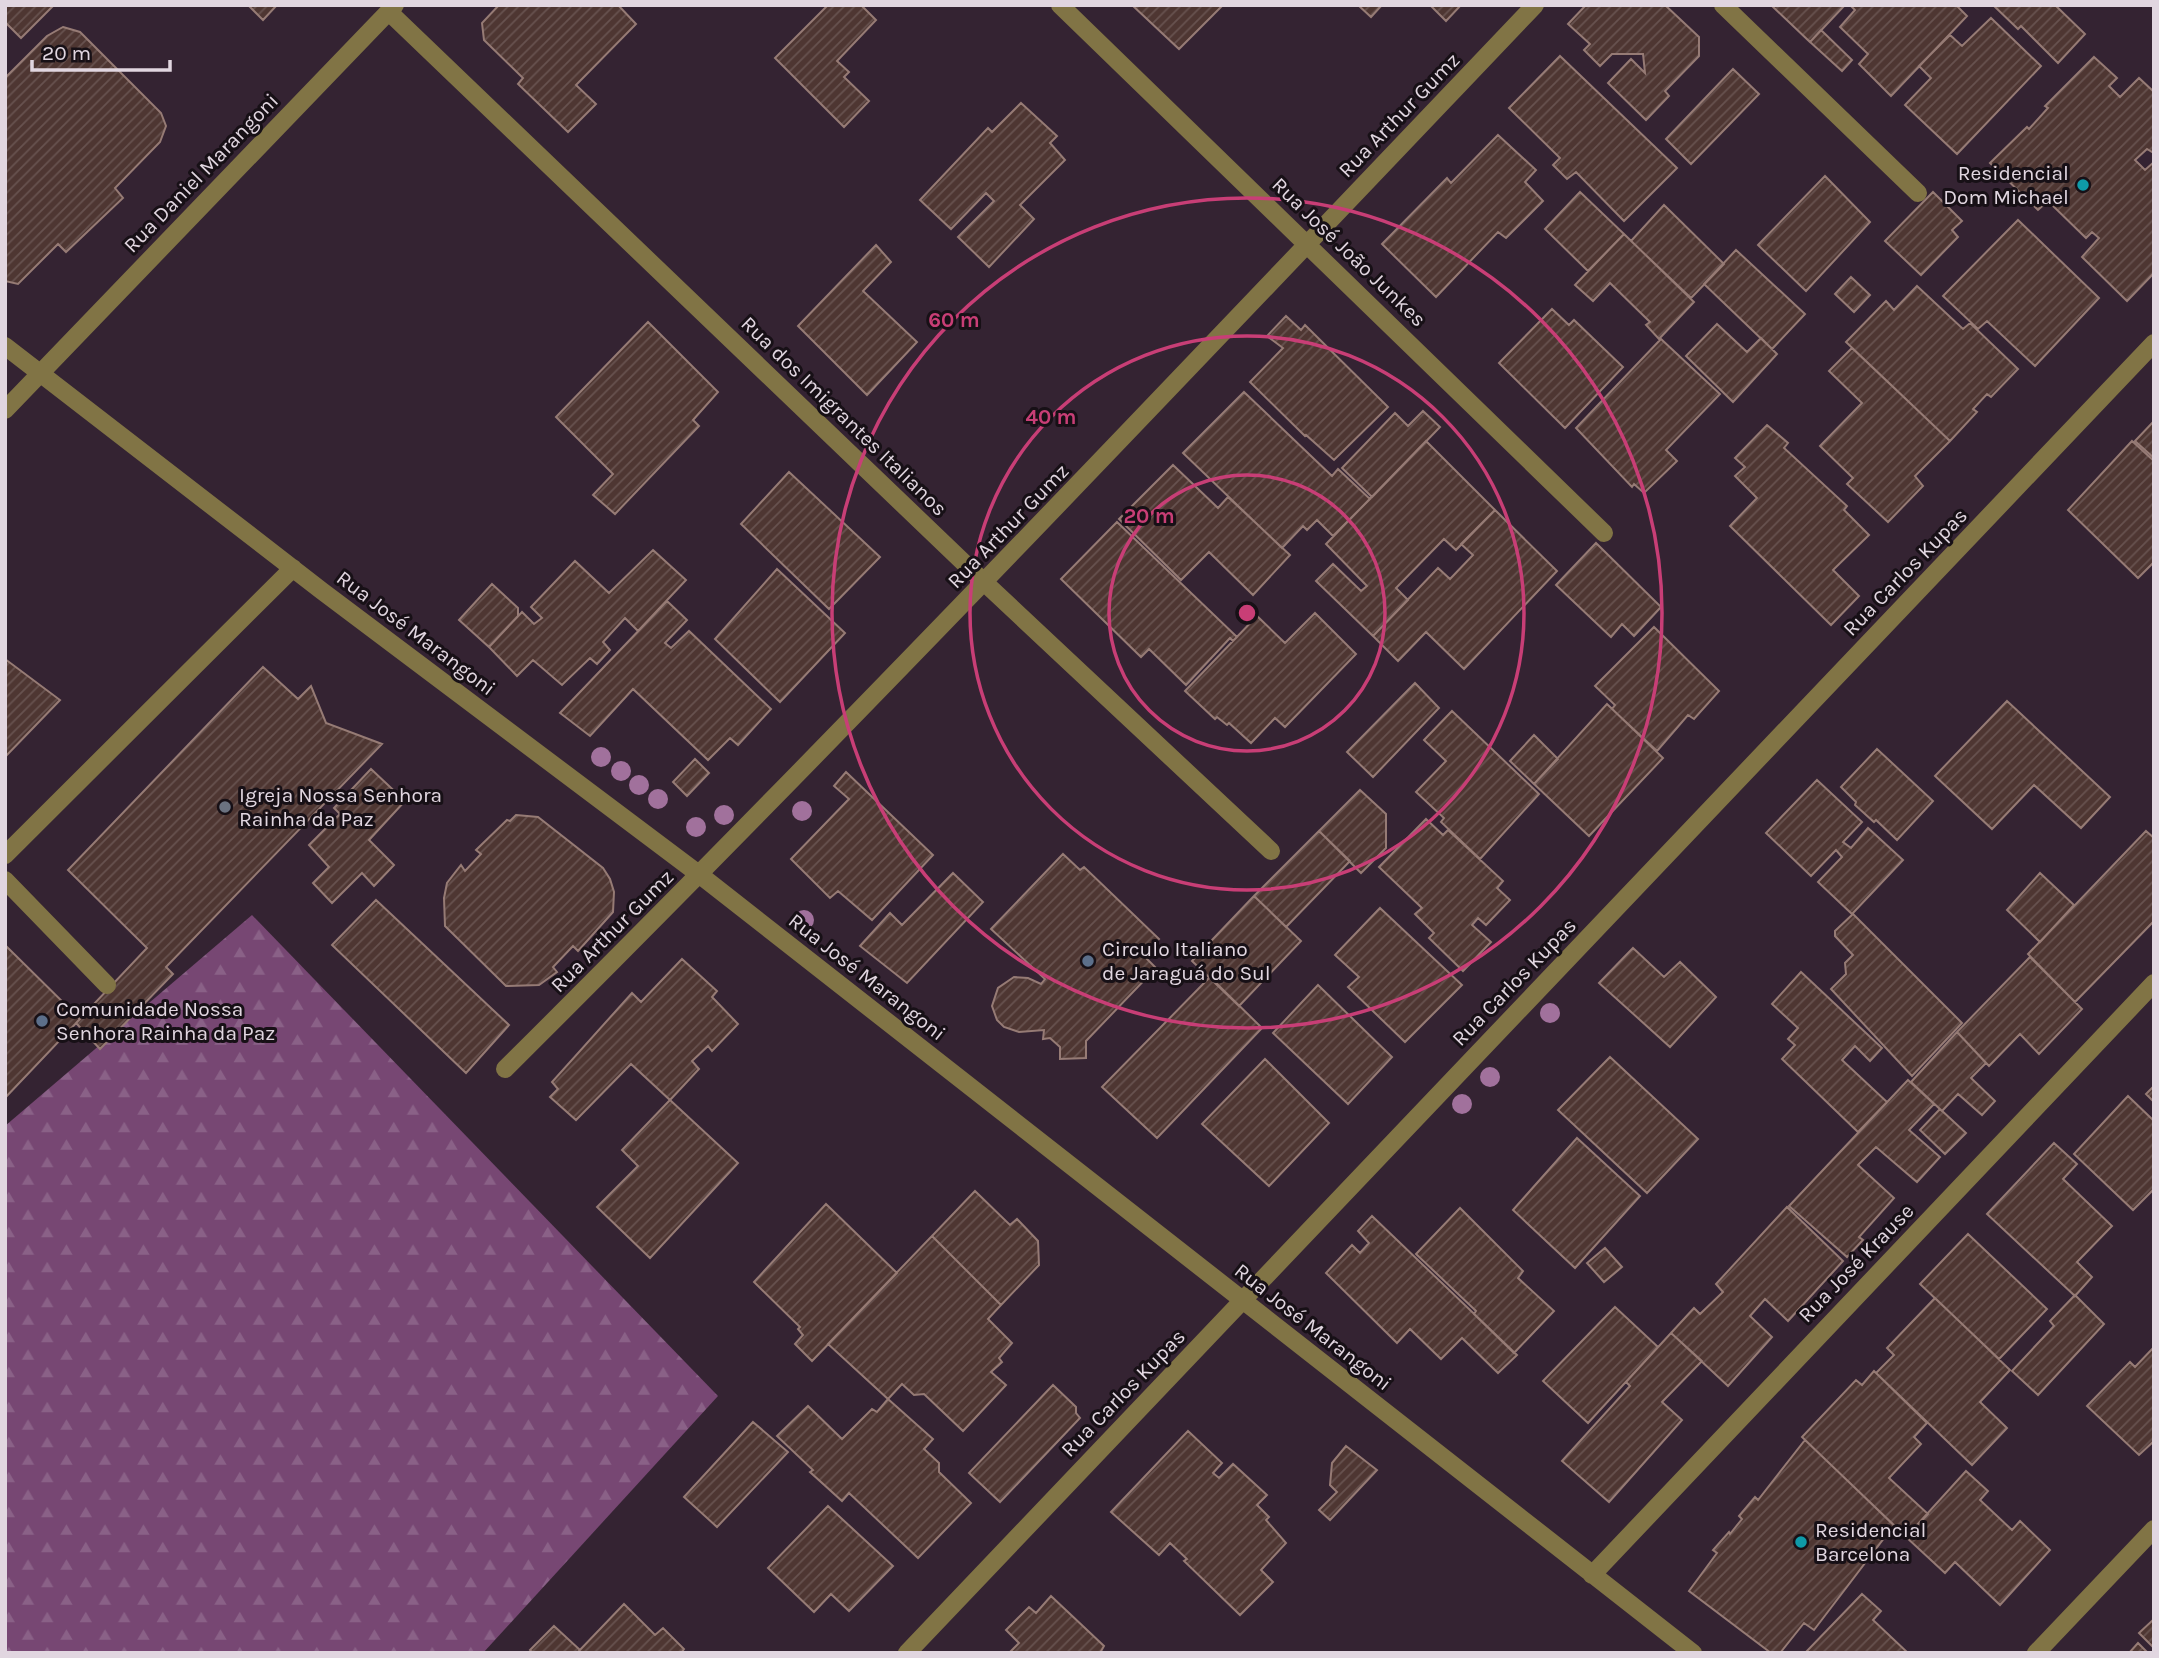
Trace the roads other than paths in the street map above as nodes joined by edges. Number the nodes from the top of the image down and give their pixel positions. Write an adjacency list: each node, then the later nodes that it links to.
1 (1060, 5): 6 (street, Rua José João Junkes)
2 (1535, 5): 6 (street, Rua Arthur Gumz)
3 (1723, 5): 5 (street)
4 (392, 8): 9 (street, Rua Daniel Marangoni); 13 (street, Rua dos Imigrantes Italianos)
5 (1918, 193)
6 (1308, 244): 11 (street, Rua José João Junkes); 13 (street, Rua Arthur Gumz)
7 (2154, 343): 21 (street, Rua Carlos Kupas)
8 (5, 346): 9 (street, Rua José Marangoni)
9 (40, 373): 10 (street, Rua Daniel Marangoni); 12 (street, Rua José Marangoni)
10 (5, 410)
11 (1604, 533)
12 (293, 568): 15 (street); 16 (street, Rua José Marangoni)
13 (985, 583): 14 (street, Rua dos Imigrantes Italianos); 16 (street, Rua Arthur Gumz)
14 (1271, 851)
15 (5, 855)
16 (700, 876): 20 (street, Rua Arthur Gumz); 21 (street, Rua José Marangoni)
17 (5, 880): 19 (street)
18 (2154, 983): 23 (street, Rua José Krause)
19 (107, 985)
20 (505, 1069)
21 (1242, 1301): 23 (street, Rua José Marangoni); 24 (street, Rua Carlos Kupas)
22 (2154, 1529): 26 (street)
23 (1591, 1575): 25 (street, Rua José Marangoni)
24 (907, 1653)
25 (1693, 1653)
26 (2036, 1653)

